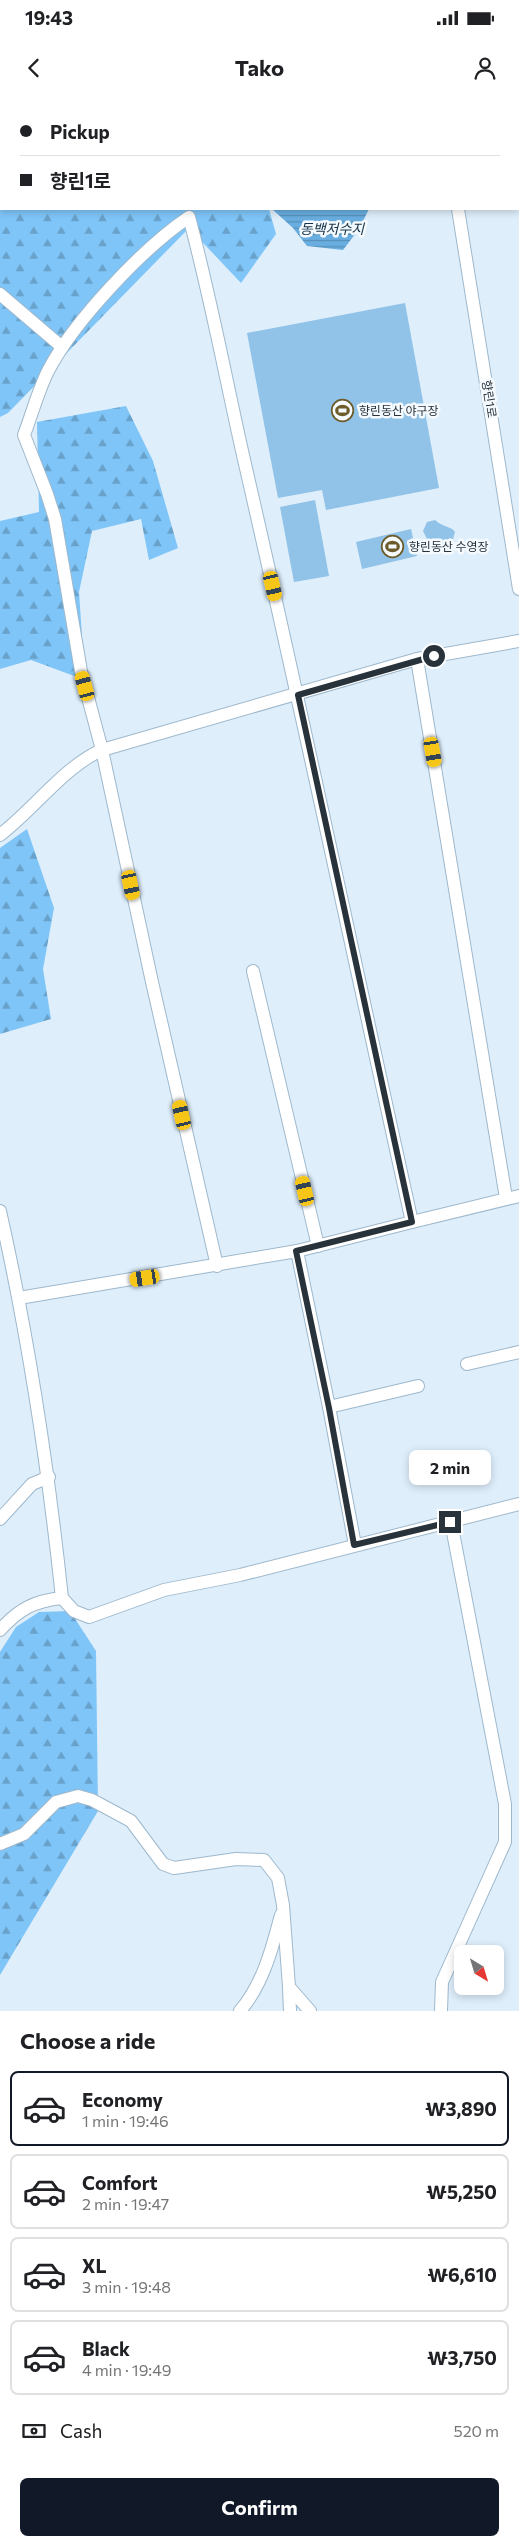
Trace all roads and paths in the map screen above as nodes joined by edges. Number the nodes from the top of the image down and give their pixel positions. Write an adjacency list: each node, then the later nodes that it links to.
1 (458, 210): 4 (street, 향린1로)
2 (0, 294): 3 (street)
3 (62, 347): 7 (street); 8 (street)
4 (519, 589)
5 (519, 641): 6 (street)
6 (417, 659): 7 (street); 11 (street)
7 (298, 695): 8 (street); 13 (street)
8 (102, 750): 9 (street); 16 (street)
9 (0, 835)
10 (252, 971): 14 (street)
11 (513, 1197): 13 (street)
12 (0, 1211): 17 (street)
13 (412, 1222): 14 (street)
14 (318, 1246): 15 (street)
15 (296, 1251): 16 (street); 21 (street)
16 (217, 1266): 17 (street)
17 (19, 1298): 22 (street)
18 (519, 1352): 19 (street)
19 (467, 1364)
20 (418, 1386): 21 (street)
21 (329, 1408): 26 (street)
22 (49, 1477): 24 (street); 27 (street)
23 (519, 1504): 25 (street)
24 (0, 1519)
25 (450, 1522): 26 (street); 35 (street)
26 (354, 1545): 27 (street)
27 (62, 1598): 28 (street)
28 (0, 1630)
29 (0, 1844): 30 (street)
30 (283, 1905): 31 (street); 32 (street)
31 (289, 1987): 33 (street); 34 (street)
32 (240, 2011)
33 (290, 2011)
34 (310, 2011)
35 (442, 2011)

